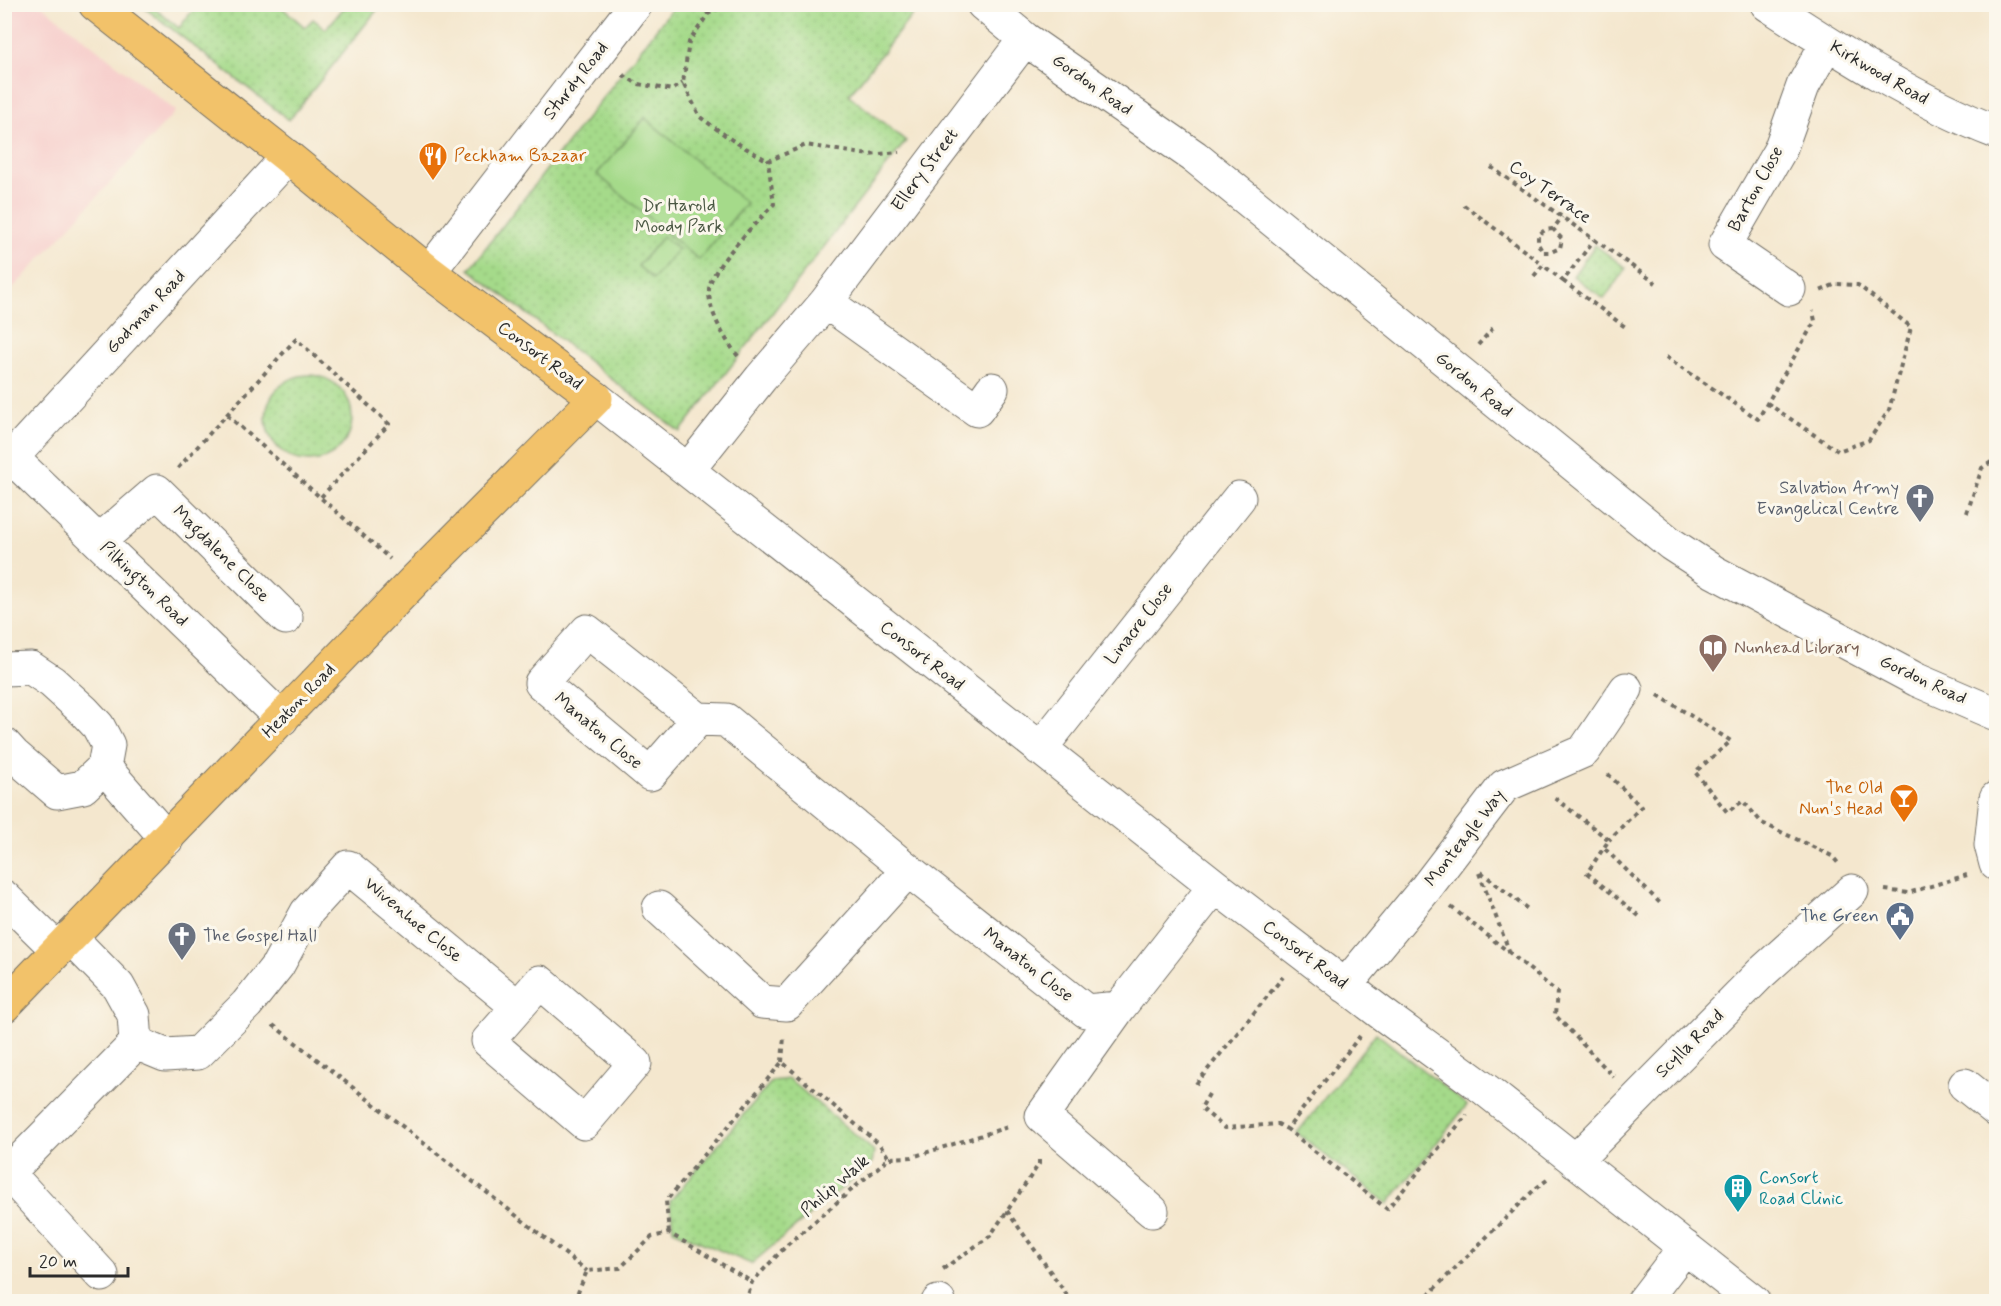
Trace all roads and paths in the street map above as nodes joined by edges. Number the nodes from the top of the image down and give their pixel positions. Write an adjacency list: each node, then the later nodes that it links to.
1 (95, 4): 13 (main road, Consort Road)
2 (636, 4): 10 (street, Sturdy Road)
3 (703, 4): 7 (path)
4 (727, 4): 7 (path)
5 (983, 4): 8 (street, Gordon Road)
6 (1767, 4): 9 (street, Kirkwood Road)
7 (708, 14): 11 (path)
8 (1025, 39): 15 (street, Ellery Street); 49 (street, Gordon Road)
9 (1827, 43): 12 (street, Kirkwood Road); 28 (street, Barton Close)
10 (594, 57): 11 (path); 24 (street, Sturdy Road)
11 (683, 83): 14 (path)
12 (1996, 132)
13 (288, 157): 24 (main road, Consort Road); 37 (street, Godman Road)
14 (768, 161): 15 (path); 32 (path)
15 (928, 165): 29 (street, Ellery Street)
16 (1491, 167): 18 (path, Coy Terrace)
17 (1464, 205): 22 (path)
18 (1562, 217): 19 (path); 20 (path, Coy Terrace)
19 (1553, 229): 21 (path); 21 (path)
20 (1594, 240): 26 (path, Coy Terrace); 27 (path, Coy Terrace)
21 (1543, 252): 22 (path)
22 (1537, 261): 23 (path)
23 (1543, 265): 25 (path); 26 (path)
24 (429, 272): 34 (main road, Consort Road)
25 (1534, 276)
26 (1563, 281): 30 (path)
27 (1656, 283)
28 (1799, 292): 35 (path); 35 (path)
29 (826, 302): 32 (street, Ellery Street); 33 (street)
30 (1628, 329)
31 (1666, 357): 35 (path)
32 (761, 378): 39 (street, Ellery Street)
33 (992, 389)
34 (596, 398): 39 (street, Consort Road); 45 (main road, Heaton Road)
35 (1767, 404)
36 (227, 415): 40 (path, Magdalene Close); 41 (path); 41 (path, Magdalene Close)
37 (7, 458): 44 (street, Pilkington Road)
38 (1996, 459): 43 (path)
39 (688, 470): 53 (street, Consort Road)
40 (157, 491): 44 (street, Magdalene Close); 46 (street, Magdalene Close)
41 (320, 498): 45 (path)
42 (1239, 498): 53 (street, Linacre Close)
43 (1967, 513)
44 (99, 541): 50 (street, Pilkington Road)
45 (414, 581): 50 (main road, Heaton Road)
46 (286, 618)
47 (4, 669): 55 (street)
48 (1626, 690): 54 (street); 65 (path)
49 (1996, 714)
50 (282, 719): 58 (main road, Heaton Road)
51 (698, 719): 51 (street, Manaton Close); 62 (street, Manaton Close)
52 (4, 744): 55 (street)
53 (1040, 749): 63 (street, Consort Road)
54 (1584, 750): 56 (street, Monteagle Way); 59 (path)
55 (104, 768): 58 (street)
56 (1526, 776): 59 (path); 64 (street, Monteagle Way)
57 (1996, 798): 61 (street)
58 (166, 839): 71 (main road, Heaton Road)
59 (1609, 840): 60 (path)
60 (1604, 849): 67 (path); 70 (path)
61 (1995, 862): 65 (path)
62 (908, 870): 68 (street); 78 (street, Manaton Close)
63 (1215, 886): 73 (street, Consort Road); 78 (street)
64 (1426, 888): 72 (path); 74 (street, Monteagle Way)
65 (1855, 889): 85 (street, Scylla Road)
66 (4, 897): 71 (street)
67 (1660, 903)
68 (659, 908)
69 (1530, 910): 72 (path)
70 (1639, 916)
71 (64, 944): 76 (main road, Heaton Road); 80 (street)
72 (1510, 953): 85 (path)
73 (1303, 954): 74 (street, Consort Road); 81 (path)
74 (1345, 986): 79 (street, Consort Road)
75 (247, 1004): 77 (street, Wivenhoe Close); 80 (street, Wivenhoe Close); 95 (path)
76 (4, 1006)
77 (518, 1007)
78 (1119, 1008): 87 (street)
79 (1381, 1013): 83 (street, Consort Road); 88 (path)
80 (136, 1043): 96 (street)
81 (1196, 1084)
82 (1965, 1084): 86 (street)
83 (1486, 1090): 88 (path); 90 (street, Consort Road)
84 (1209, 1094): 88 (path)
85 (1635, 1099): 90 (street, Scylla Road)
86 (1996, 1110)
87 (1042, 1116): 89 (path, Philip Walk); 91 (path); 92 (street)
88 (1287, 1129)
89 (888, 1158): 93 (path); 97 (path, Philip Walk)
90 (1575, 1161): 94 (street, Consort Road); 102 (path)
91 (1007, 1211): 98 (path); 101 (path)
92 (1152, 1211)
93 (669, 1233): 95 (path); 97 (path)
94 (1685, 1246): 103 (street); 104 (street, Consort Road)
95 (587, 1270): 99 (path)
96 (102, 1275)
97 (752, 1282): 100 (path, Philip Walk)
98 (937, 1293)
99 (574, 1302)
100 (746, 1302)
101 (1072, 1302)
102 (1421, 1302)
103 (1643, 1302)
104 (1754, 1302)

